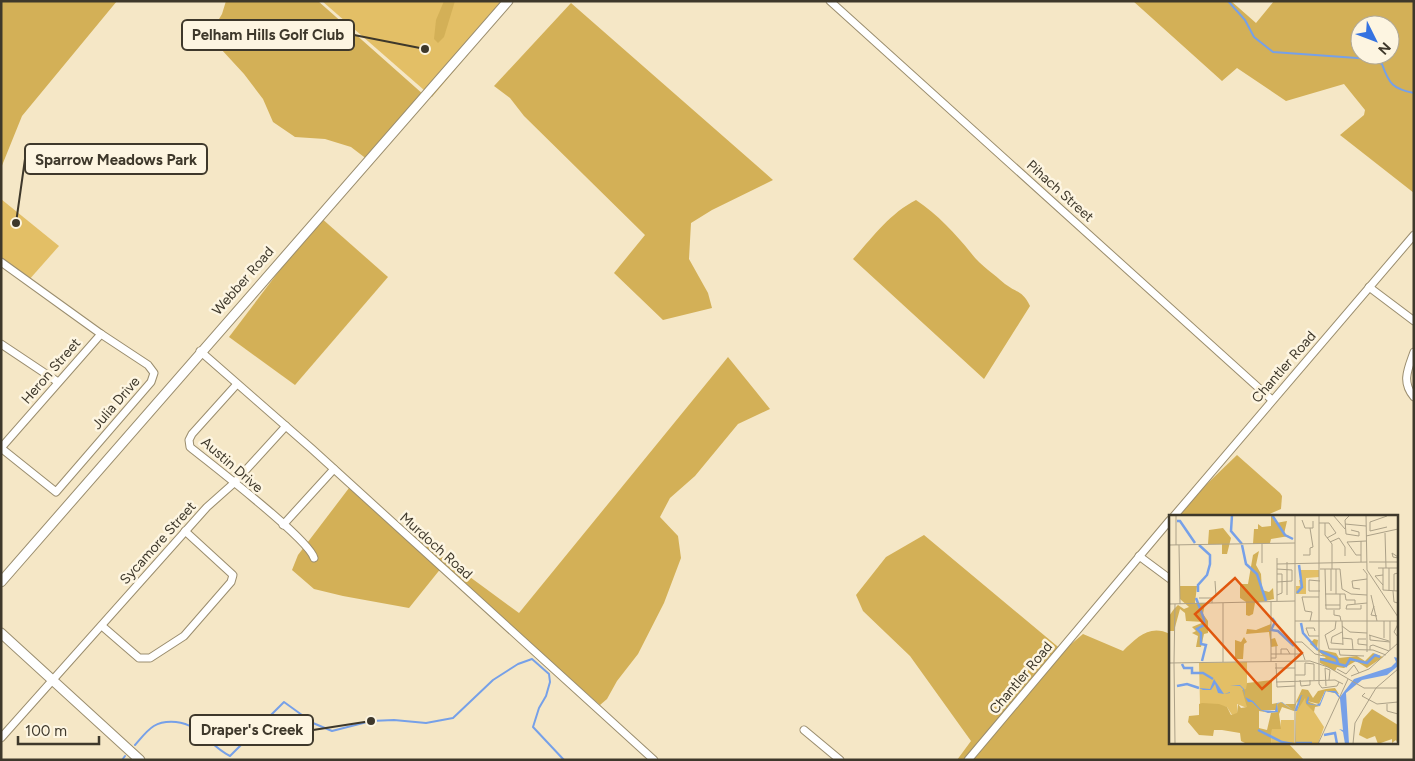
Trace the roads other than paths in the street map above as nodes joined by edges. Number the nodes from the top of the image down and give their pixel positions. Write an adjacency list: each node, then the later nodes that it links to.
1 (508, 1): 9 (main road, Webber Road)
2 (830, 1): 14 (street, Pihach Street)
3 (1414, 235): 5 (street, Chantler Road)
4 (1, 262): 7 (street, Julia Drive)
5 (1369, 287): 6 (street); 14 (street, Chantler Road)
6 (1414, 321)
7 (101, 334): 11 (street, Heron Street); 16 (street, Julia Drive)
8 (1, 344): 11 (street)
9 (200, 351): 12 (street, Murdoch Road); 26 (main road, Webber Road)
10 (1414, 352): 13 (street)
11 (58, 382): 16 (street, Heron Street)
12 (237, 384): 15 (street, Murdoch Road); 18 (street, Austin Drive)
13 (1414, 397)
14 (1272, 400): 19 (street, Chantler Road)
15 (286, 426): 17 (street, Murdoch Road); 18 (street, Sycamore Street)
16 (1, 448)
17 (334, 469): 21 (street); 33 (street, Murdoch Road)
18 (234, 483): 21 (street, Austin Drive); 22 (street, Sycamore Street)
19 (1175, 515)
20 (1169, 522): 23 (street, Chantler Road)
21 (283, 525): 24 (street, Austin Drive)
22 (186, 531): 27 (street, Sycamore Street); 27 (street)
23 (1139, 556): 25 (street); 35 (street, Chantler Road)
24 (314, 558)
25 (1169, 578)
26 (1, 582)
27 (102, 626): 29 (street, Sycamore Street)
28 (1, 633): 29 (main road)
29 (53, 680): 31 (street, Sycamore Street); 32 (main road)
30 (804, 730): 34 (street)
31 (1, 738)
32 (140, 760)
33 (654, 760)
34 (840, 760)
35 (968, 760)

